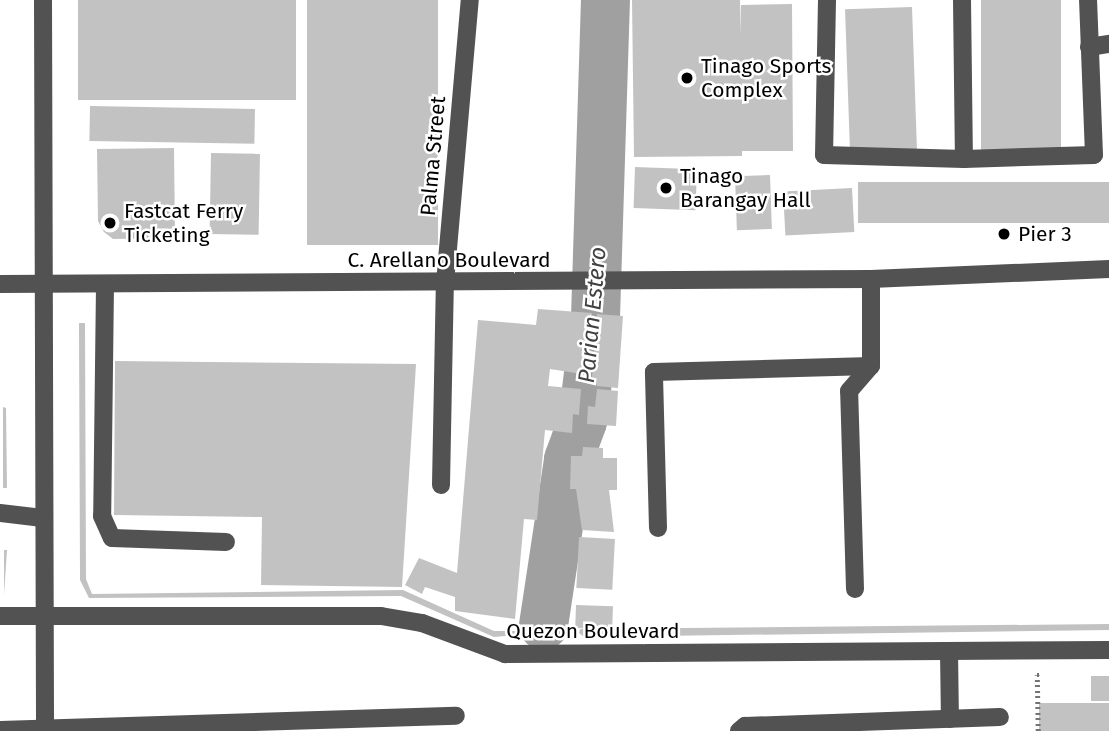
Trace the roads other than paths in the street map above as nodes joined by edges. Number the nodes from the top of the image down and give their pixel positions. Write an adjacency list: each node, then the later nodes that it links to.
1 (43, 0): 13 (street)
2 (470, 0): 11 (street, Palma Street)
3 (827, 0): 8 (street)
4 (962, 0): 8 (street)
5 (1088, 0): 7 (street)
6 (1109, 44): 7 (street)
7 (1089, 47): 8 (street)
8 (964, 159)
9 (1109, 269): 10 (street, C. Arellano Boulevard)
10 (871, 279): 11 (street, C. Arellano Boulevard); 15 (street)
11 (444, 283): 14 (street, C. Arellano Boulevard); 16 (street, Palma Street)
12 (0, 284): 13 (street, C. Arellano Boulevard)
13 (43, 284): 14 (street, C. Arellano Boulevard); 18 (street)
14 (105, 285): 20 (street)
15 (871, 366): 19 (street); 21 (street)
16 (441, 485)
17 (0, 513): 18 (street)
18 (43, 517): 22 (street)
19 (658, 528)
20 (226, 542)
21 (855, 589)
22 (42, 615): 23 (street, Quezon Boulevard); 25 (street, Quezon Boulevard); 31 (street)
23 (0, 616)
24 (1109, 650): 25 (street, Quezon Boulevard)
25 (949, 651): 28 (street)
26 (456, 716): 31 (street)
27 (1000, 718): 28 (street)
28 (950, 719): 29 (street)
29 (921, 726): 32 (street)
30 (0, 730): 31 (street)
31 (45, 730)
32 (739, 731)

